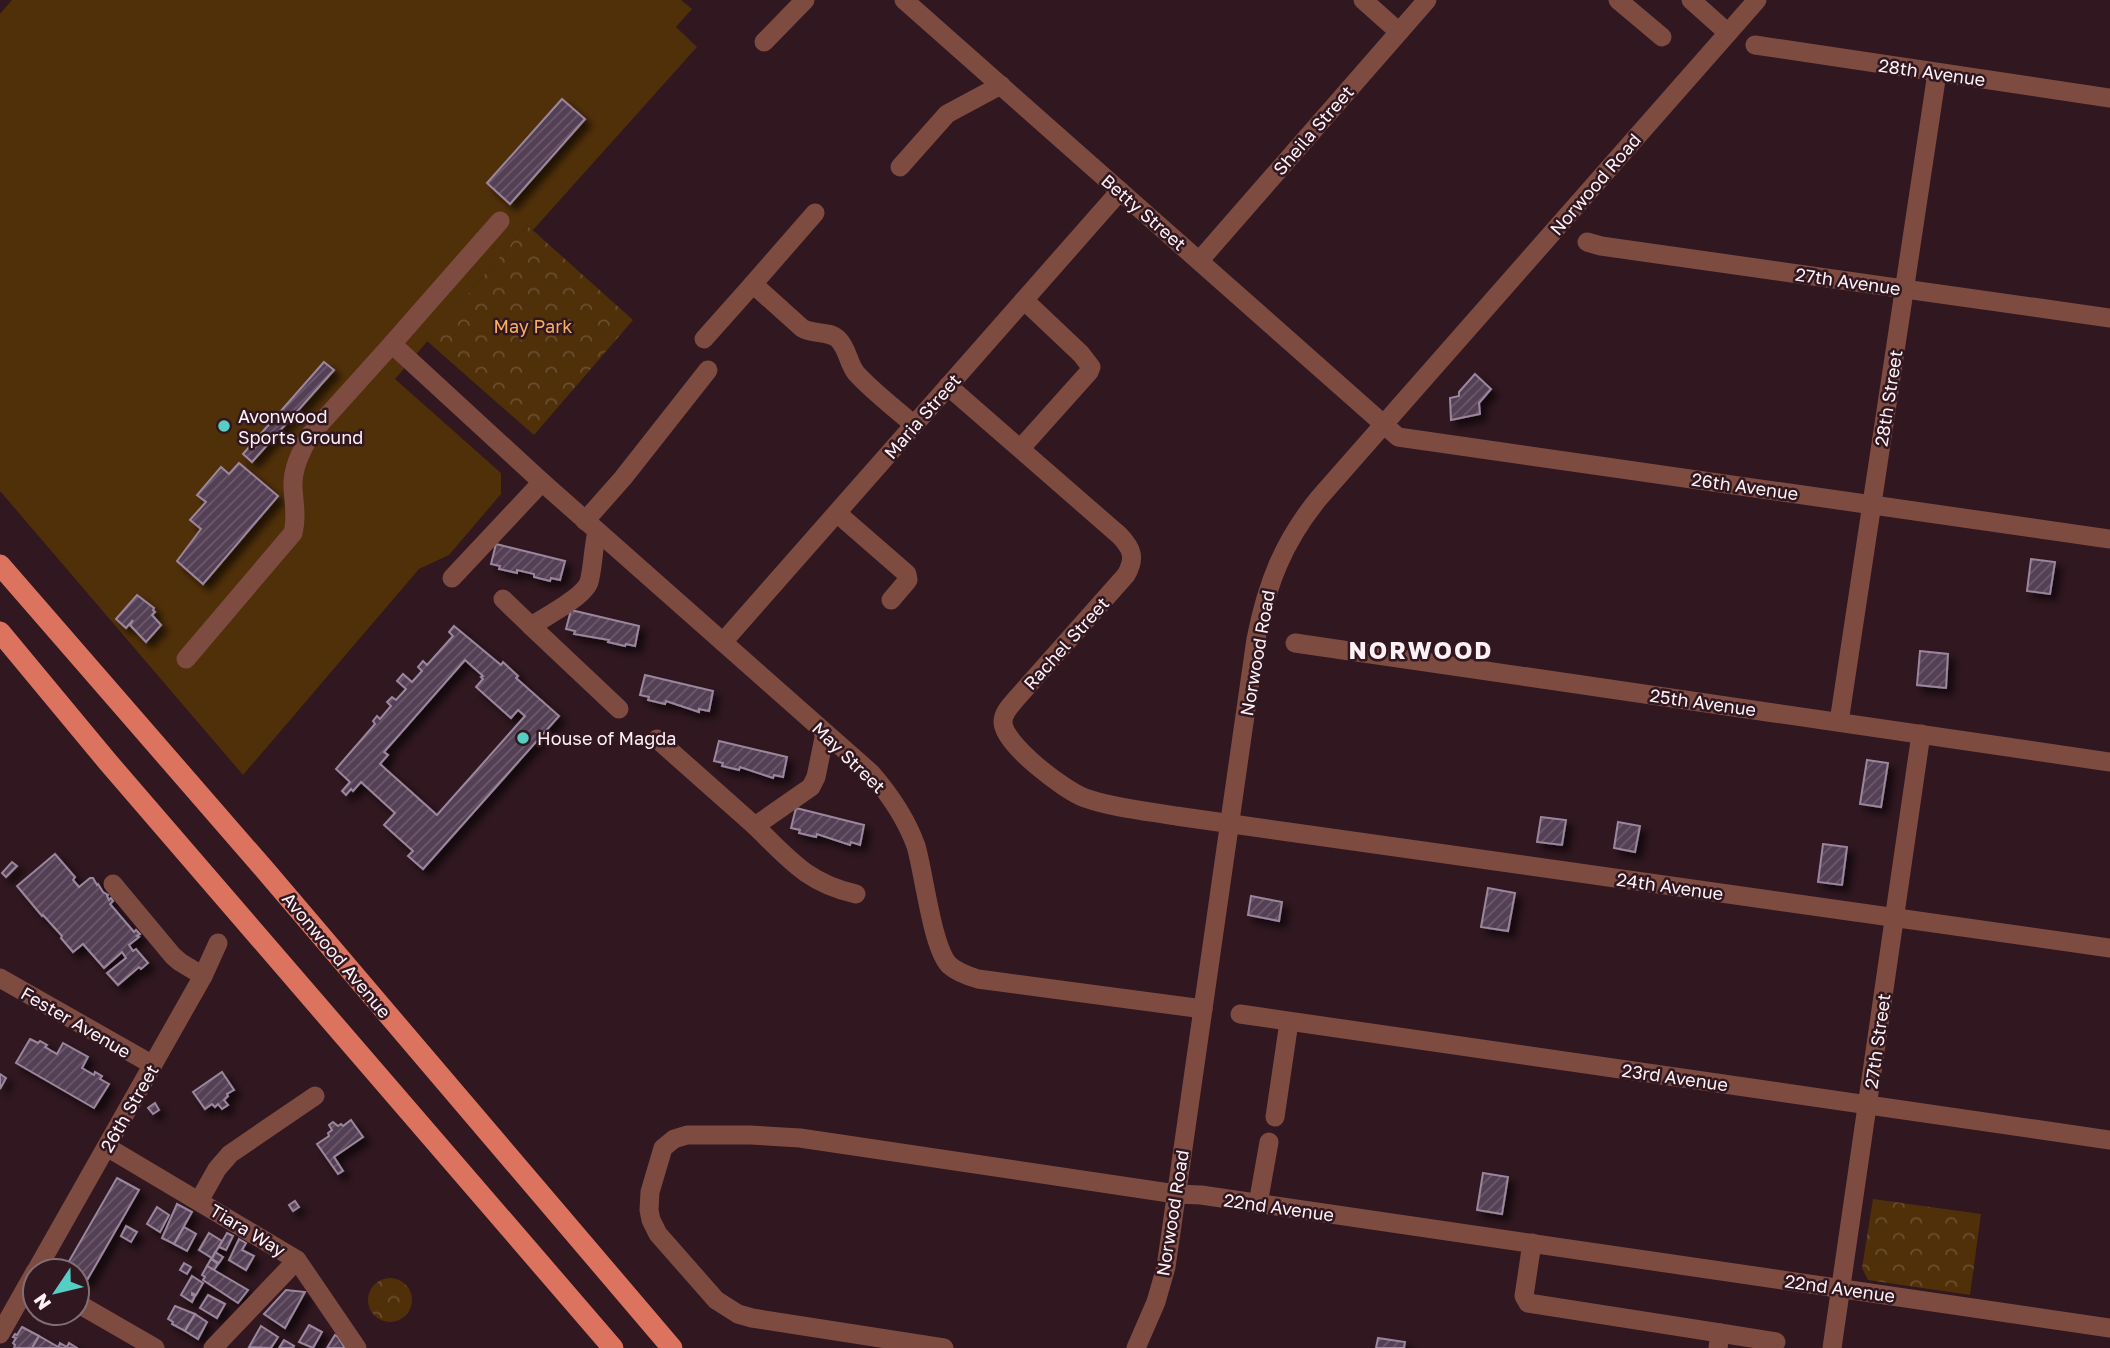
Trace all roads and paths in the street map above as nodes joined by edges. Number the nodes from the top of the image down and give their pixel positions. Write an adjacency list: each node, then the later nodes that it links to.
1 (805, 0): 11 (street)
2 (904, 0): 14 (street, Betty Street)
3 (1363, 0): 8 (street)
4 (1427, 0): 8 (street, Sheila Street)
5 (1618, 0): 10 (street)
6 (1691, 0): 9 (street)
7 (1757, 0): 9 (street, Norwood Road)
8 (1399, 32): 21 (street, Sheila Street)
9 (1728, 33): 30 (street, Norwood Road)
10 (1662, 37)
11 (764, 42)
12 (1755, 45): 13 (street, 28th Avenue)
13 (1937, 73): 15 (street, 28th Avenue); 23 (street, 28th Street)
14 (1001, 85): 16 (street); 17 (street, Betty Street)
15 (2110, 98)
16 (900, 167)
17 (1120, 191): 21 (street, Betty Street); 24 (street, Maria Street)
18 (815, 213): 22 (street)
19 (500, 221): 27 (street)
20 (1587, 242): 23 (street, 27th Avenue)
21 (1199, 260): 30 (street, Betty Street)
22 (753, 284): 26 (street); 31 (street)
23 (1904, 289): 25 (street, 27th Avenue); 34 (street, 28th Street)
24 (1024, 300): 29 (street, Maria Street); 32 (street)
25 (2110, 318)
26 (704, 339)
27 (392, 344): 33 (street, May Street); 46 (street)
28 (708, 370): 36 (street)
29 (948, 386): 31 (street, Maria Street); 32 (street, Rachel Street)
30 (1384, 424): 34 (street, 26th Avenue); 53 (street, Norwood Road)
31 (914, 425): 35 (street, Maria Street)
32 (1021, 448): 53 (street, Rachel Street)
33 (542, 482): 36 (street, May Street); 39 (street)
34 (1871, 505): 37 (street, 26th Avenue); 48 (street, 28th Street)
35 (836, 513): 41 (street); 44 (street, Maria Street)
36 (591, 526): 42 (street); 44 (street, May Street)
37 (2110, 539)
38 (0, 565): 90 (main road, Avonwood Avenue)
39 (452, 578)
40 (503, 599): 42 (street)
41 (891, 600)
42 (531, 626): 47 (street)
43 (0, 632): 89 (main road)
44 (723, 642): 49 (street, May Street)
45 (1296, 643): 48 (street, 25th Avenue)
46 (186, 659)
47 (619, 709)
48 (1839, 722): 50 (street, 25th Avenue)
49 (825, 733): 54 (street); 62 (street, May Street)
50 (1921, 734): 52 (street, 25th Avenue); 57 (street, 27th Street)
51 (657, 739): 54 (street)
52 (2110, 762)
53 (1230, 823): 57 (street, 24th Avenue); 62 (street, Norwood Road)
54 (754, 826): 56 (street)
55 (113, 884): 60 (street)
56 (856, 894)
57 (1895, 917): 59 (street, 24th Avenue); 67 (street, 27th Street)
58 (218, 943): 60 (street, 26th Street)
59 (2110, 948)
60 (203, 976): 65 (street, 26th Street)
61 (0, 978): 65 (street, Fester Avenue)
62 (1203, 1009): 72 (street, Norwood Road)
63 (1240, 1014): 64 (street, 23rd Avenue)
64 (1289, 1022): 67 (street, 23rd Avenue); 68 (street)
65 (153, 1065): 71 (street, 26th Street)
66 (314, 1096): 73 (street)
67 (1868, 1105): 69 (street, 23rd Avenue); 78 (street, 27th Street)
68 (1275, 1117)
69 (2110, 1140)
70 (1269, 1142): 74 (street)
71 (107, 1147): 73 (street, Tiara Way); 76 (street, 26th Street)
72 (1176, 1194): 74 (street, 22nd Avenue); 85 (street, 22nd Avenue); 92 (street, Norwood Road)
73 (199, 1201): 77 (street, Tiara Way)
74 (1258, 1205): 75 (street, 22nd Avenue)
75 (1532, 1244): 78 (street, 22nd Avenue); 83 (street)
76 (45, 1257)
77 (297, 1259): 87 (street); 88 (street, Tiara Way)
78 (1841, 1288): 81 (street, 22nd Avenue); 93 (street, 27th Street)
79 (21, 1299): 82 (street, 26th Street)
80 (91, 1311): 86 (street)
81 (2110, 1328)
82 (0, 1334)
83 (1719, 1340): 84 (street)
84 (1776, 1342)
85 (915, 1346): 91 (street)
86 (155, 1348)
87 (213, 1348)
88 (357, 1348)
89 (613, 1348)
90 (672, 1348)
91 (944, 1348)
92 (1136, 1348)
93 (1832, 1348)

